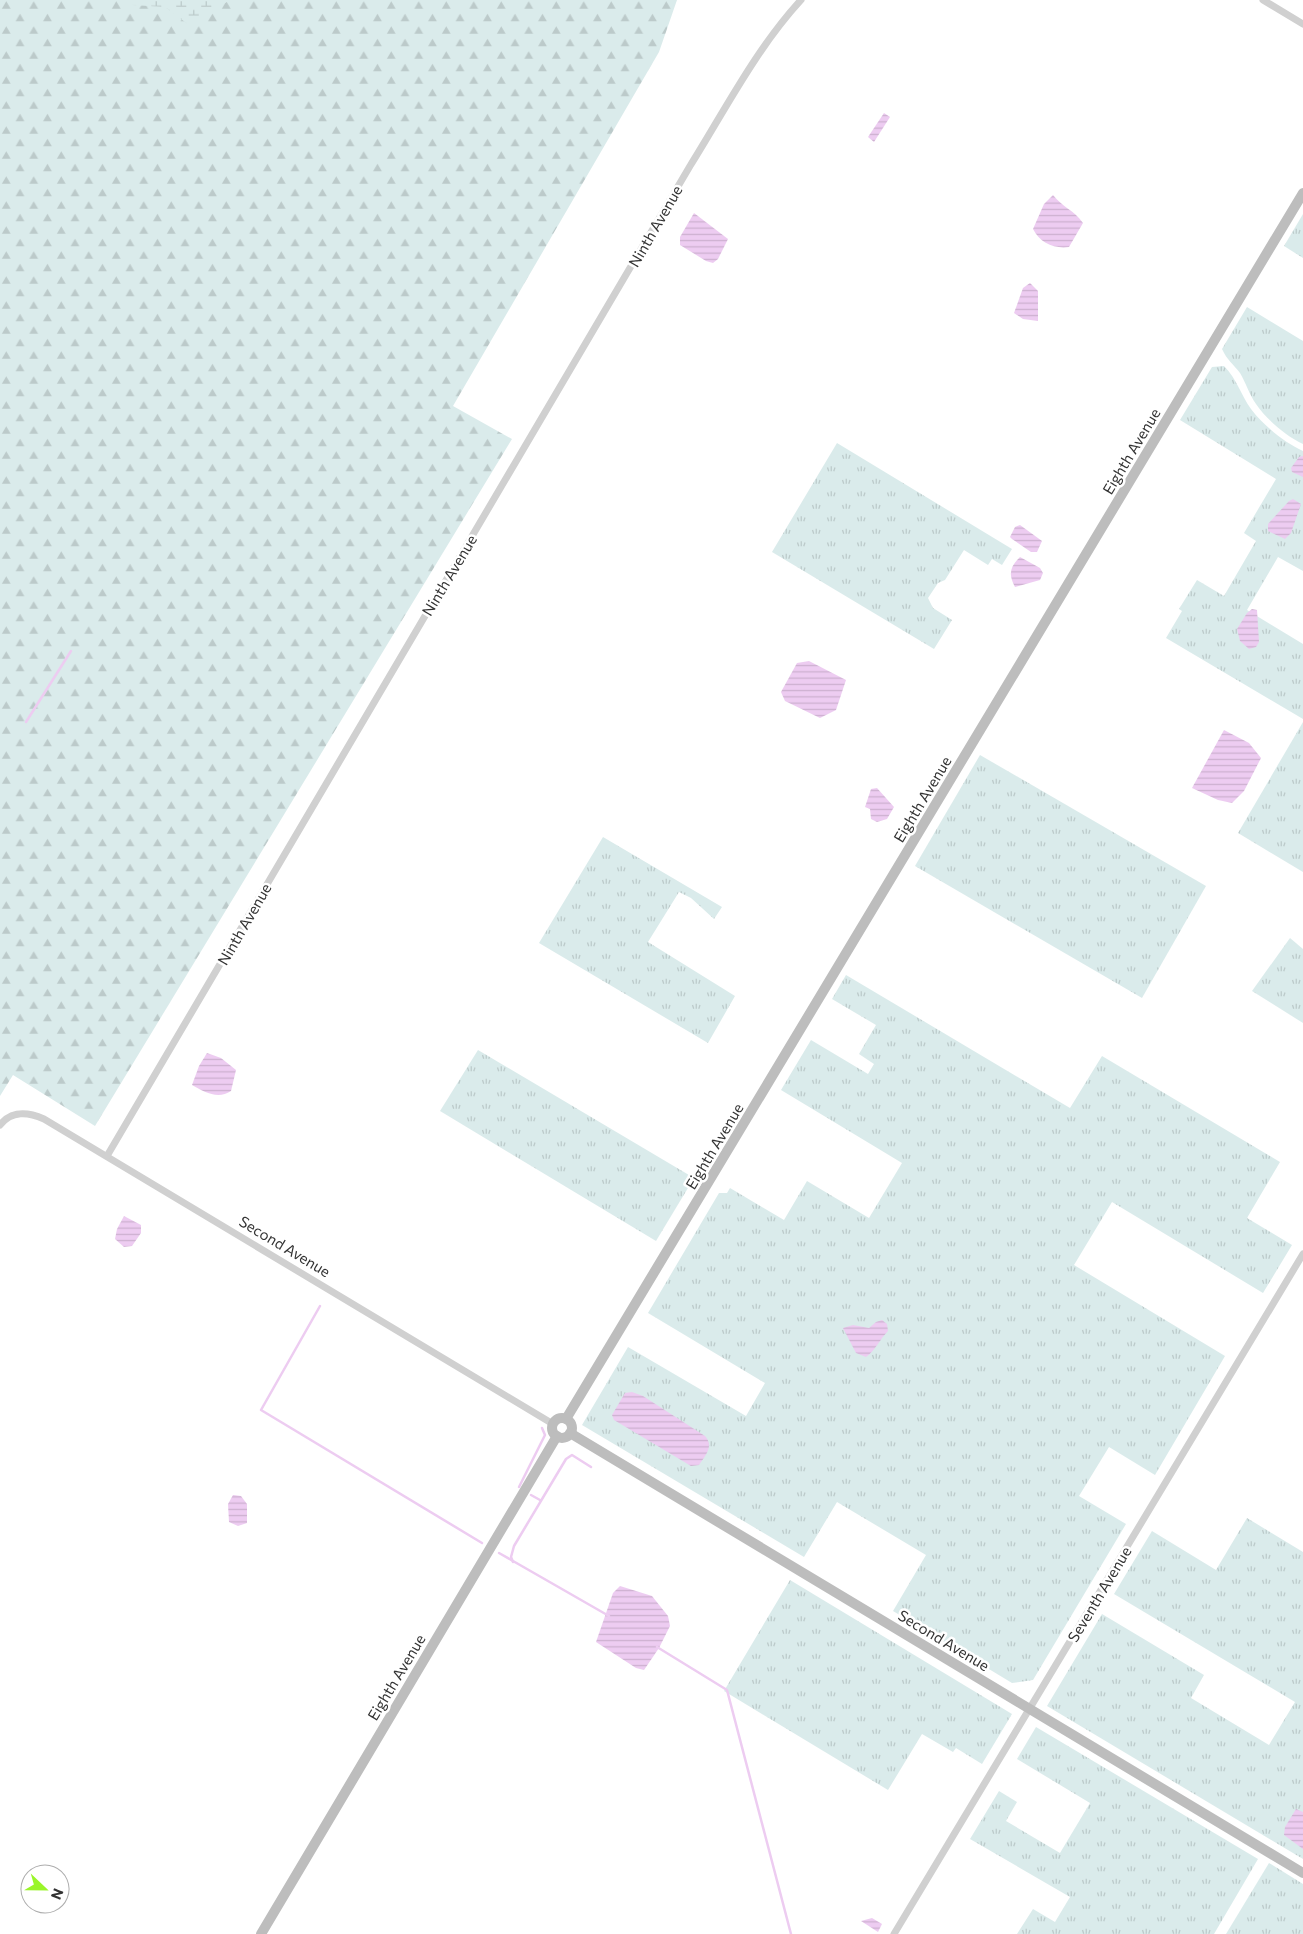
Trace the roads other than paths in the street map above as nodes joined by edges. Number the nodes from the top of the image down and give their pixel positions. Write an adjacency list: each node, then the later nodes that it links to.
1 (801, 0): 6 (street, Ninth Avenue)
2 (1263, 0): 3 (street)
3 (1303, 24)
4 (1303, 193): 8 (main road, Eighth Avenue)
5 (0, 1125): 6 (street, Second Avenue)
6 (107, 1156): 9 (street, Second Avenue)
7 (1303, 1254): 12 (street, Seventh Avenue)
8 (566, 1420): 9 (main road); 10 (main road)
9 (553, 1424): 11 (main road)
10 (570, 1433): 11 (main road); 12 (main road, Second Avenue)
11 (557, 1436): 14 (main road, Eighth Avenue)
12 (1030, 1709): 13 (main road, Second Avenue); 15 (street, Seventh Avenue)
13 (1303, 1872)
14 (261, 1934)
15 (894, 1934)

